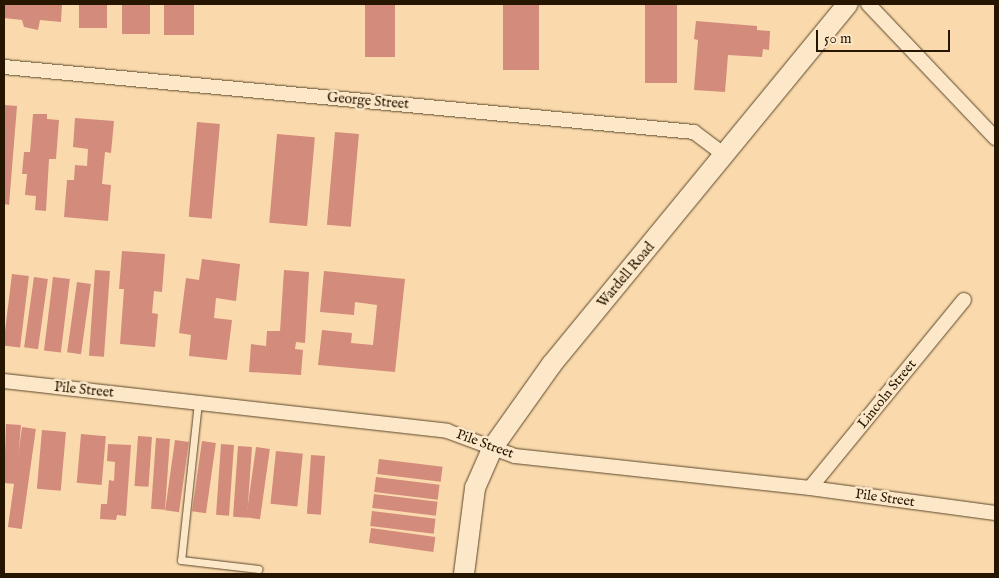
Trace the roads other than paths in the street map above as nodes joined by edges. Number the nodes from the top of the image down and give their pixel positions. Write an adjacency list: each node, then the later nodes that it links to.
1 (848, 4): 5 (street, Wardell Road)
2 (868, 4): 4 (street)
3 (4, 67): 5 (street, George Street)
4 (995, 138)
5 (725, 155): 9 (street, Wardell Road)
6 (964, 300): 10 (street, Lincoln Street)
7 (4, 381): 8 (street, Pile Street)
8 (198, 402): 9 (street, Pile Street); 12 (lane)
9 (493, 447): 10 (street, Pile Street); 13 (street, Wardell Road)
10 (810, 488): 11 (street, Pile Street)
11 (995, 513)
12 (258, 569)
13 (464, 574)

